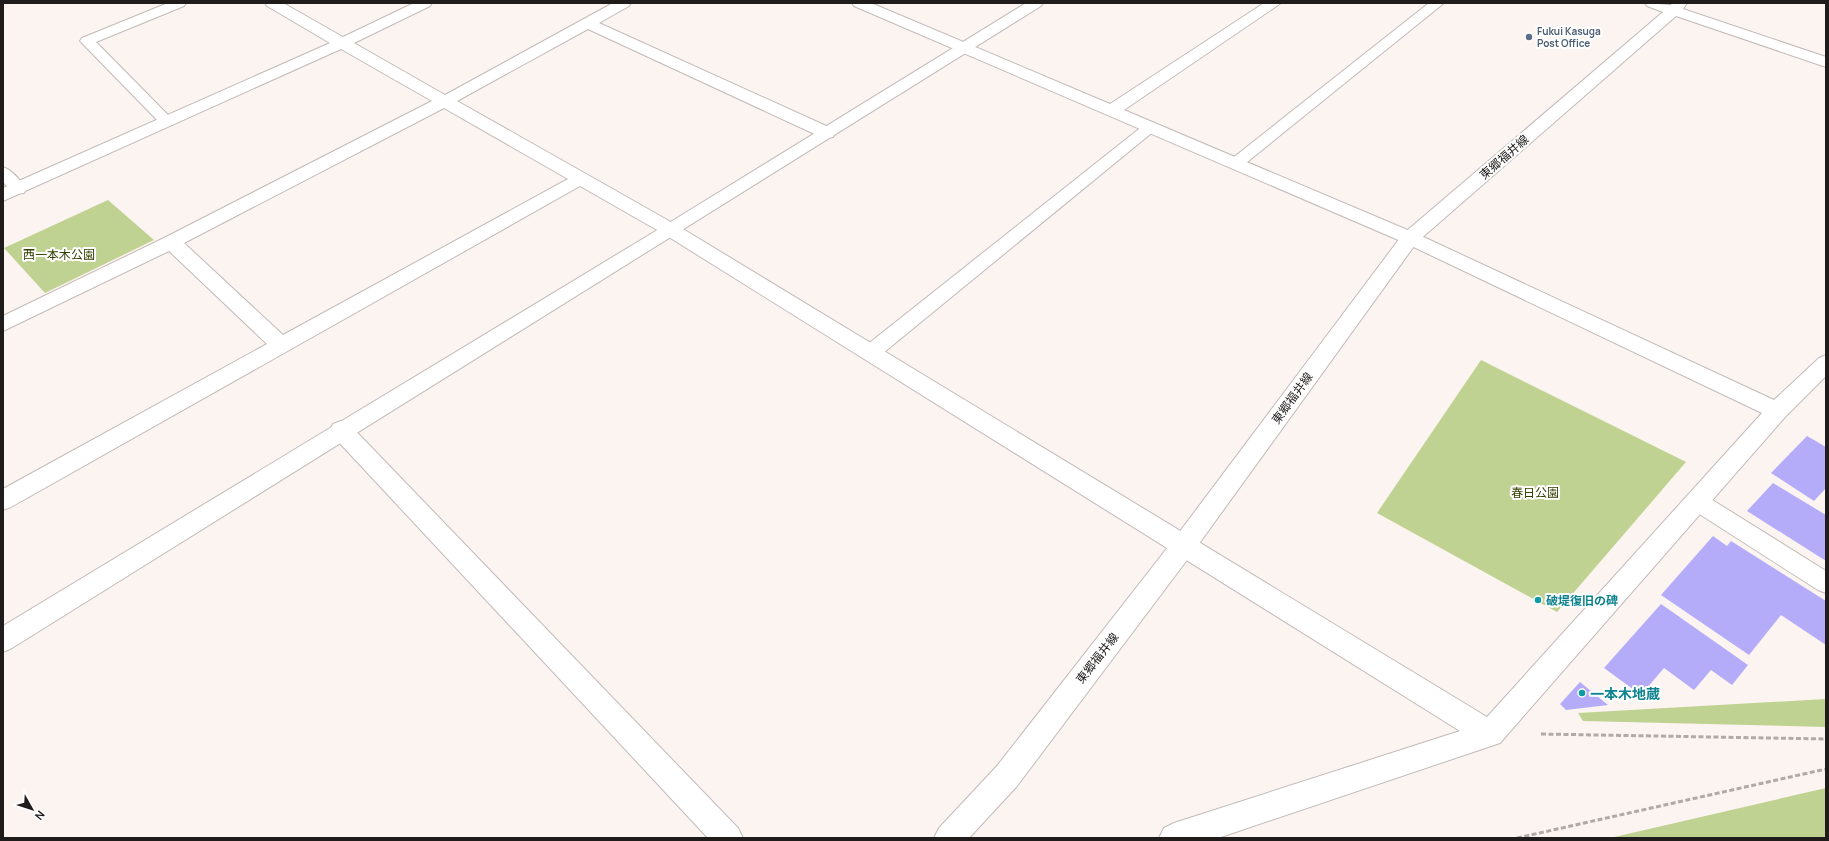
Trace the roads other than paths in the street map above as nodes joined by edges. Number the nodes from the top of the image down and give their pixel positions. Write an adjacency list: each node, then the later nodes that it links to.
1 (180, 3): 17 (lane)
2 (272, 3): 12 (street)
3 (425, 3): 12 (street)
4 (624, 3): 11 (street)
5 (859, 3): 13 (street)
6 (1036, 3): 13 (street)
7 (1274, 3): 16 (street)
8 (1437, 3): 20 (lane)
9 (1652, 3): 10 (street)
10 (1677, 7): 14 (street); 26 (street, 東郷福井線)
11 (588, 23): 15 (street); 19 (street)
12 (342, 43): 15 (street); 17 (street)
13 (963, 48): 16 (street); 19 (street)
14 (1826, 62)
15 (445, 101): 22 (street); 27 (street)
16 (1111, 111): 18 (street)
17 (168, 122): 23 (street)
18 (1149, 128): 20 (street); 30 (lane)
19 (827, 133): 25 (street)
20 (1235, 164): 26 (street)
21 (3, 172): 23 (lane)
22 (580, 179): 25 (street); 29 (street)
23 (18, 189): 24 (street)
24 (3, 195)
25 (671, 230): 30 (street); 33 (street)
26 (1410, 238): 32 (street); 36 (street, 東郷福井線)
27 (171, 242): 28 (street); 29 (street)
28 (3, 324)
29 (281, 345): 34 (street)
30 (870, 353): 36 (street)
31 (1826, 363): 32 (street)
32 (1777, 411): 35 (street)
33 (341, 430): 38 (street); 40 (street)
34 (3, 500)
35 (1698, 502): 37 (lane); 39 (street)
36 (1184, 545): 39 (street); 41 (street, 東郷福井線)
37 (1826, 583)
38 (3, 640)
39 (1490, 734): 42 (street)
40 (728, 838)
41 (949, 838)
42 (1174, 838)

